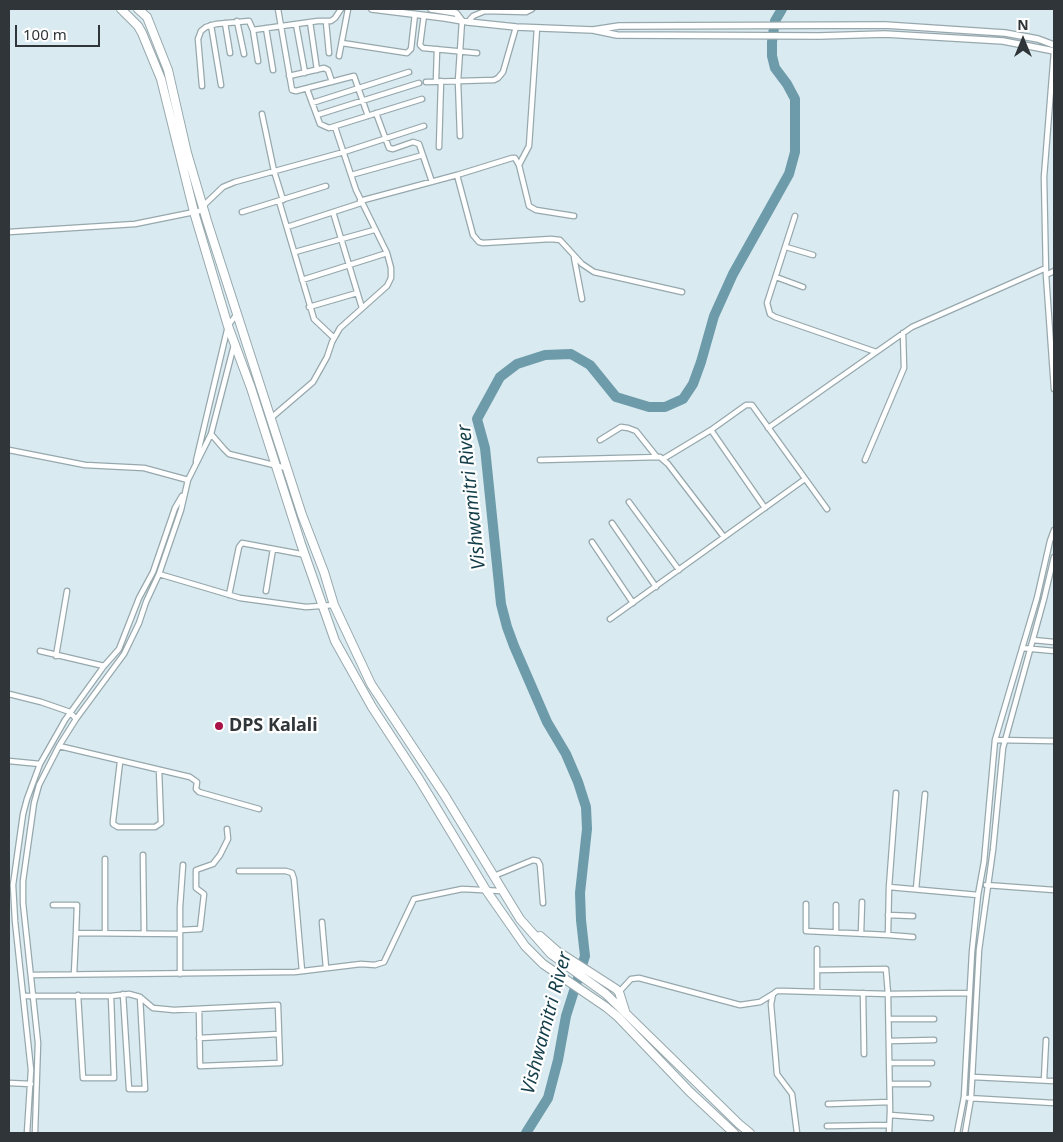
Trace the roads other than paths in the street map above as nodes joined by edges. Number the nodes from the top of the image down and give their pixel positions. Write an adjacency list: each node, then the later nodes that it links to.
1 (121, 9): 73 (main road)
2 (138, 9): 72 (main road)
3 (278, 9): 19 (street)
4 (340, 9): 15 (street)
5 (348, 9): 25 (street)
6 (372, 9): 10 (street)
7 (431, 9): 9 (street)
8 (532, 9): 16 (street)
9 (456, 11): 16 (street)
10 (415, 14): 11 (street); 25 (street)
11 (424, 15): 16 (street); 27 (street)
12 (237, 21): 13 (street); 23 (street); 33 (street)
13 (225, 22): 18 (street); 30 (street)
14 (310, 22): 15 (street); 17 (street); 37 (street)
15 (326, 22): 31 (street)
16 (465, 22): 20 (street); 29 (street)
17 (296, 24): 19 (street); 38 (street)
18 (211, 25): 46 (street); 47 (street)
19 (281, 26): 21 (street); 40 (street)
20 (516, 27): 22 (street); 42 (street)
21 (266, 28): 23 (street); 36 (street)
22 (537, 28): 24 (street); 64 (street)
23 (252, 30): 35 (street)
24 (593, 30): 26 (street); 28 (street)
25 (342, 44): 34 (street)
26 (1054, 45)
27 (437, 49): 29 (street); 41 (street)
28 (1054, 51): 88 (street)
29 (460, 52): 32 (street); 42 (street)
30 (230, 53)
31 (329, 53)
32 (477, 53)
33 (244, 54)
34 (340, 56)
35 (258, 61)
36 (273, 70)
37 (317, 70): 38 (street); 43 (street)
38 (305, 72): 40 (street)
39 (409, 72): 48 (street)
40 (289, 76): 49 (street)
41 (438, 81): 42 (street); 44 (street); 61 (street)
42 (458, 81): 59 (street)
43 (332, 82): 48 (street); 49 (street)
44 (426, 82)
45 (419, 83): 51 (street)
46 (221, 85)
47 (202, 86)
48 (359, 88): 51 (street); 52 (street)
49 (308, 89): 52 (street)
50 (422, 99): 53 (street)
51 (364, 100): 55 (street); 56 (street)
52 (312, 103): 55 (street)
53 (376, 113): 56 (street); 60 (street)
54 (262, 114): 65 (street)
55 (317, 115): 57 (street)
56 (368, 116): 57 (street)
57 (335, 126): 62 (street)
58 (424, 126): 60 (street)
59 (460, 136)
60 (385, 138): 62 (street); 63 (street)
61 (438, 147)
62 (344, 152): 65 (street); 66 (street)
63 (423, 155): 66 (street); 68 (street)
64 (519, 165): 67 (street); 76 (street)
65 (274, 171): 70 (street); 72 (street)
66 (351, 175): 71 (street)
67 (457, 175): 68 (street); 86 (street)
68 (432, 182): 71 (street)
69 (326, 186): 70 (street)
70 (281, 200): 74 (street); 78 (street)
71 (361, 202): 75 (street); 79 (street)
72 (203, 208): 73 (street); 99 (main road)
73 (194, 212): 80 (street); 100 (main road)
74 (242, 212)
75 (333, 212): 78 (street); 81 (street)
76 (574, 216)
77 (796, 216): 82 (street)
78 (287, 227): 83 (street)
79 (374, 230): 81 (street); 84 (street)
80 (9, 232)
81 (341, 239): 83 (street); 87 (street)
82 (786, 247): 85 (street); 91 (street)
83 (295, 252): 92 (street)
84 (387, 253): 87 (street); 98 (street)
85 (813, 255)
86 (574, 256): 94 (street); 96 (street)
87 (349, 265): 92 (street); 95 (street)
88 (1046, 268): 90 (street); 101 (street)
89 (1054, 271): 90 (street)
90 (1046, 275): 103 (street)
91 (776, 277): 93 (street); 105 (street)
92 (302, 280): 97 (street)
93 (803, 287)
94 (682, 292)
95 (357, 293): 97 (street); 98 (street)
96 (582, 299)
97 (309, 306): 102 (street)
98 (362, 308): 102 (street)
99 (236, 315): 100 (street); 107 (main road)
100 (228, 326): 104 (main road); 118 (street)
101 (903, 333): 105 (street); 116 (street)
102 (334, 338): 107 (street)
103 (1053, 340): 106 (street)
104 (234, 344): 110 (street); 117 (main road)
105 (876, 352): 108 (street)
106 (1054, 388)
107 (271, 418): 119 (main road)
108 (768, 428): 109 (street); 120 (street)
109 (711, 430): 114 (street); 124 (street)
110 (211, 434): 117 (street); 118 (street)
111 (600, 440): 113 (street)
112 (9, 450): 121 (street)
113 (656, 456): 114 (street); 115 (street)
114 (663, 459): 128 (street)
115 (540, 460)
116 (866, 460)
117 (277, 466): 119 (street); 131 (main road)
118 (194, 467): 121 (street)
119 (287, 468): 141 (main road)
120 (806, 479): 124 (street); 125 (street)
121 (188, 480): 122 (street)
122 (184, 493): 134 (street); 135 (street)
123 (629, 502): 133 (street)
124 (765, 508): 128 (street)
125 (827, 509)
126 (612, 523): 136 (street)
127 (1054, 530): 146 (street)
128 (724, 537): 133 (street)
129 (592, 542): 140 (street)
130 (273, 549): 131 (street); 138 (street); 139 (street)
131 (306, 555): 142 (main road)
132 (1054, 557): 144 (street)
133 (679, 570): 136 (street)
134 (152, 572): 135 (street); 151 (street)
135 (159, 574): 139 (street); 154 (street)
136 (656, 587): 140 (street)
137 (67, 591): 150 (street)
138 (266, 591)
139 (230, 595): 142 (street)
140 (633, 603): 143 (street)
141 (334, 605): 142 (street); 173 (main road)
142 (323, 606): 180 (main road)
143 (610, 619)
144 (1033, 640): 145 (street); 147 (street)
145 (1054, 642)
146 (1022, 648): 147 (street); 155 (street)
147 (1030, 649): 149 (street); 156 (street)
148 (40, 651): 150 (street)
149 (1054, 651)
150 (56, 656): 151 (street)
151 (104, 666): 153 (street)
152 (9, 694): 153 (street)
153 (70, 712): 154 (street); 161 (street)
154 (76, 719): 158 (street)
155 (995, 740): 156 (street); 174 (street)
156 (1004, 740): 157 (street); 176 (street)
157 (1054, 741)
158 (59, 746): 160 (street); 177 (street)
159 (9, 761): 161 (street)
160 (120, 762): 162 (street); 162 (street)
161 (40, 764): 170 (street)
162 (160, 770): 165 (street)
163 (896, 792): 178 (street)
164 (925, 794): 179 (street)
165 (259, 809)
166 (227, 829): 193 (street)
167 (143, 855): 197 (street)
168 (9, 859): 170 (street)
169 (105, 859): 195 (street)
170 (16, 860): 175 (street)
171 (183, 865): 193 (street)
172 (238, 871): 204 (street)
173 (493, 877): 182 (main road); 185 (street)
174 (980, 884): 176 (street); 183 (street)
175 (11, 885): 177 (street); 216 (street)
176 (987, 885): 181 (street); 232 (street)
177 (23, 886): 207 (street)
178 (889, 887): 179 (street); 189 (street)
179 (916, 889): 183 (street)
180 (486, 890): 182 (street); 202 (street); 250 (main road)
181 (1054, 890)
182 (501, 891): 201 (main road)
183 (978, 896): 211 (street)
184 (862, 902): 196 (street)
185 (543, 903)
186 (53, 904): 194 (street)
187 (806, 904): 192 (street)
188 (836, 905): 192 (street)
189 (888, 915): 190 (street); 198 (street)
190 (913, 916)
191 (322, 922): 202 (street)
192 (836, 931): 196 (street)
193 (180, 932): 197 (street); 206 (street)
194 (76, 933): 195 (street); 205 (street)
195 (105, 933): 197 (street)
196 (861, 933): 198 (street)
197 (144, 934)
198 (888, 935): 199 (street)
199 (913, 937)
200 (817, 949): 203 (street)
201 (554, 952): 208 (main road); 221 (main road)
202 (326, 968): 204 (street)
203 (817, 970): 209 (street); 214 (street)
204 (302, 971): 206 (street)
205 (74, 974): 206 (street); 207 (street)
206 (180, 974)
207 (31, 975): 217 (street)
208 (616, 989): 213 (street); 221 (main road)
209 (817, 992): 210 (street); 213 (street)
210 (863, 993): 214 (street); 229 (street)
211 (969, 993): 214 (street); 239 (street)
212 (123, 994): 218 (street); 219 (street); 219 (street)
213 (773, 994): 252 (street)
214 (888, 994): 222 (street)
215 (78, 995): 217 (street); 218 (street); 218 (street)
216 (23, 996): 217 (street); 236 (street)
217 (33, 996): 249 (street)
218 (111, 996)
219 (140, 998): 220 (street)
220 (198, 1009): 224 (street); 225 (street)
221 (626, 1013): 251 (main road)
222 (889, 1019): 223 (street); 228 (street)
223 (934, 1019)
224 (279, 1034): 225 (street); 225 (street)
225 (199, 1038)
226 (934, 1040): 228 (street)
227 (1046, 1040): 233 (street)
228 (889, 1041): 230 (street)
229 (864, 1054)
230 (890, 1063): 231 (street); 237 (street)
231 (932, 1063)
232 (972, 1077): 233 (street); 240 (street)
233 (1044, 1080): 234 (street)
234 (1054, 1081)
235 (9, 1083): 236 (street)
236 (31, 1084): 248 (street)
237 (890, 1084): 238 (street); 241 (street)
238 (928, 1084)
239 (964, 1098): 240 (street); 254 (street)
240 (971, 1098): 242 (street); 255 (street)
241 (890, 1102): 243 (street); 244 (street)
242 (1054, 1103)
243 (828, 1104)
244 (890, 1115): 245 (street); 246 (street)
245 (931, 1118)
246 (889, 1125): 247 (street); 253 (street)
247 (827, 1126)
248 (27, 1133)
249 (36, 1133)
250 (734, 1133)
251 (750, 1133)
252 (797, 1133)
253 (889, 1133)
254 (957, 1133)
255 (965, 1133)

